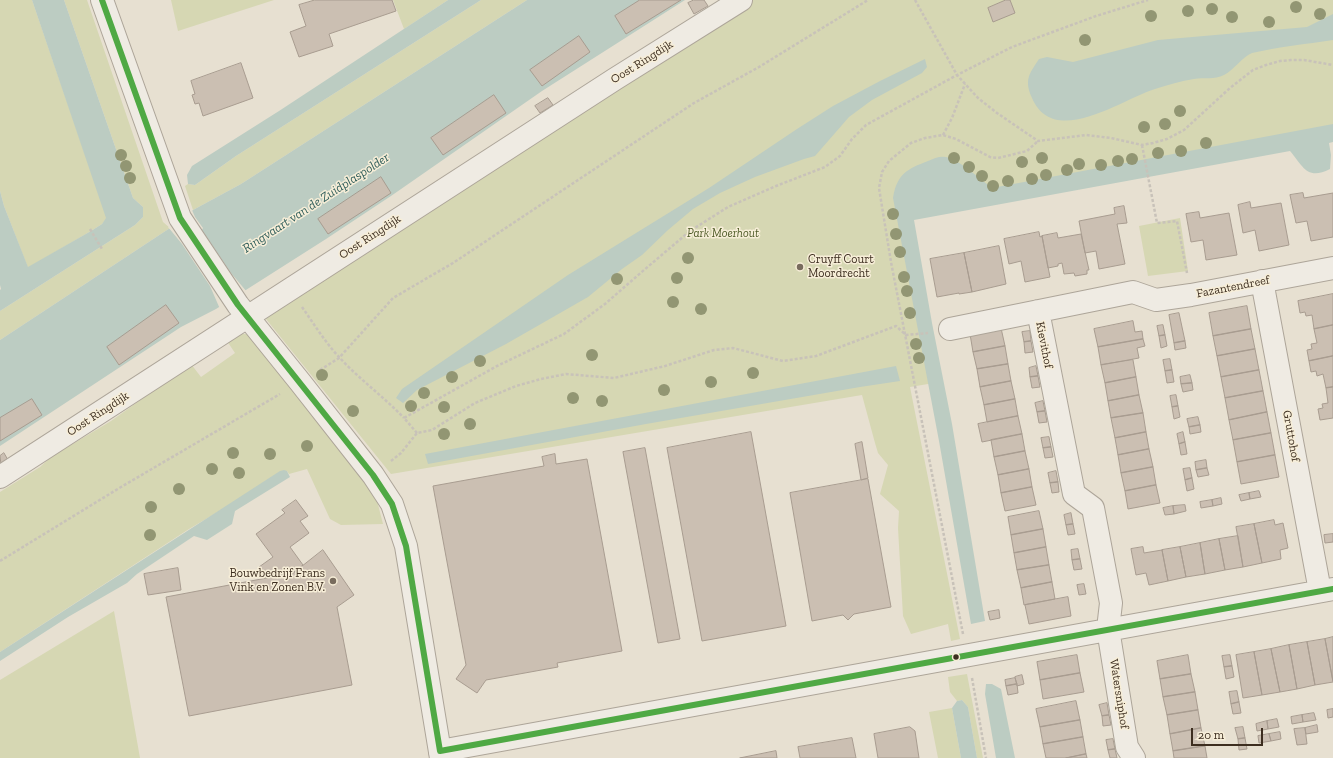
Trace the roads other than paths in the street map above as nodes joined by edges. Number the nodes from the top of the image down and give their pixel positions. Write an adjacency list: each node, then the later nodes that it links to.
1 (102, 0): 6 (street)
2 (741, 0): 6 (street, Oost Ringdijk)
3 (1333, 268): 4 (street, Fazantendreef)
4 (1262, 281): 5 (street, Fazantendreef); 10 (street, Gruttohof)
5 (1133, 292): 7 (street, Kievithof)
6 (243, 311): 9 (street, Oost Ringdijk); 12 (street)
7 (1038, 311): 8 (street, Kievithof); 11 (street, Kievithof)
8 (950, 329)
9 (0, 477)
10 (1326, 590): 11 (street)
11 (1108, 629): 12 (street); 13 (street, Watersniphof)
12 (441, 755)
13 (1134, 758)

